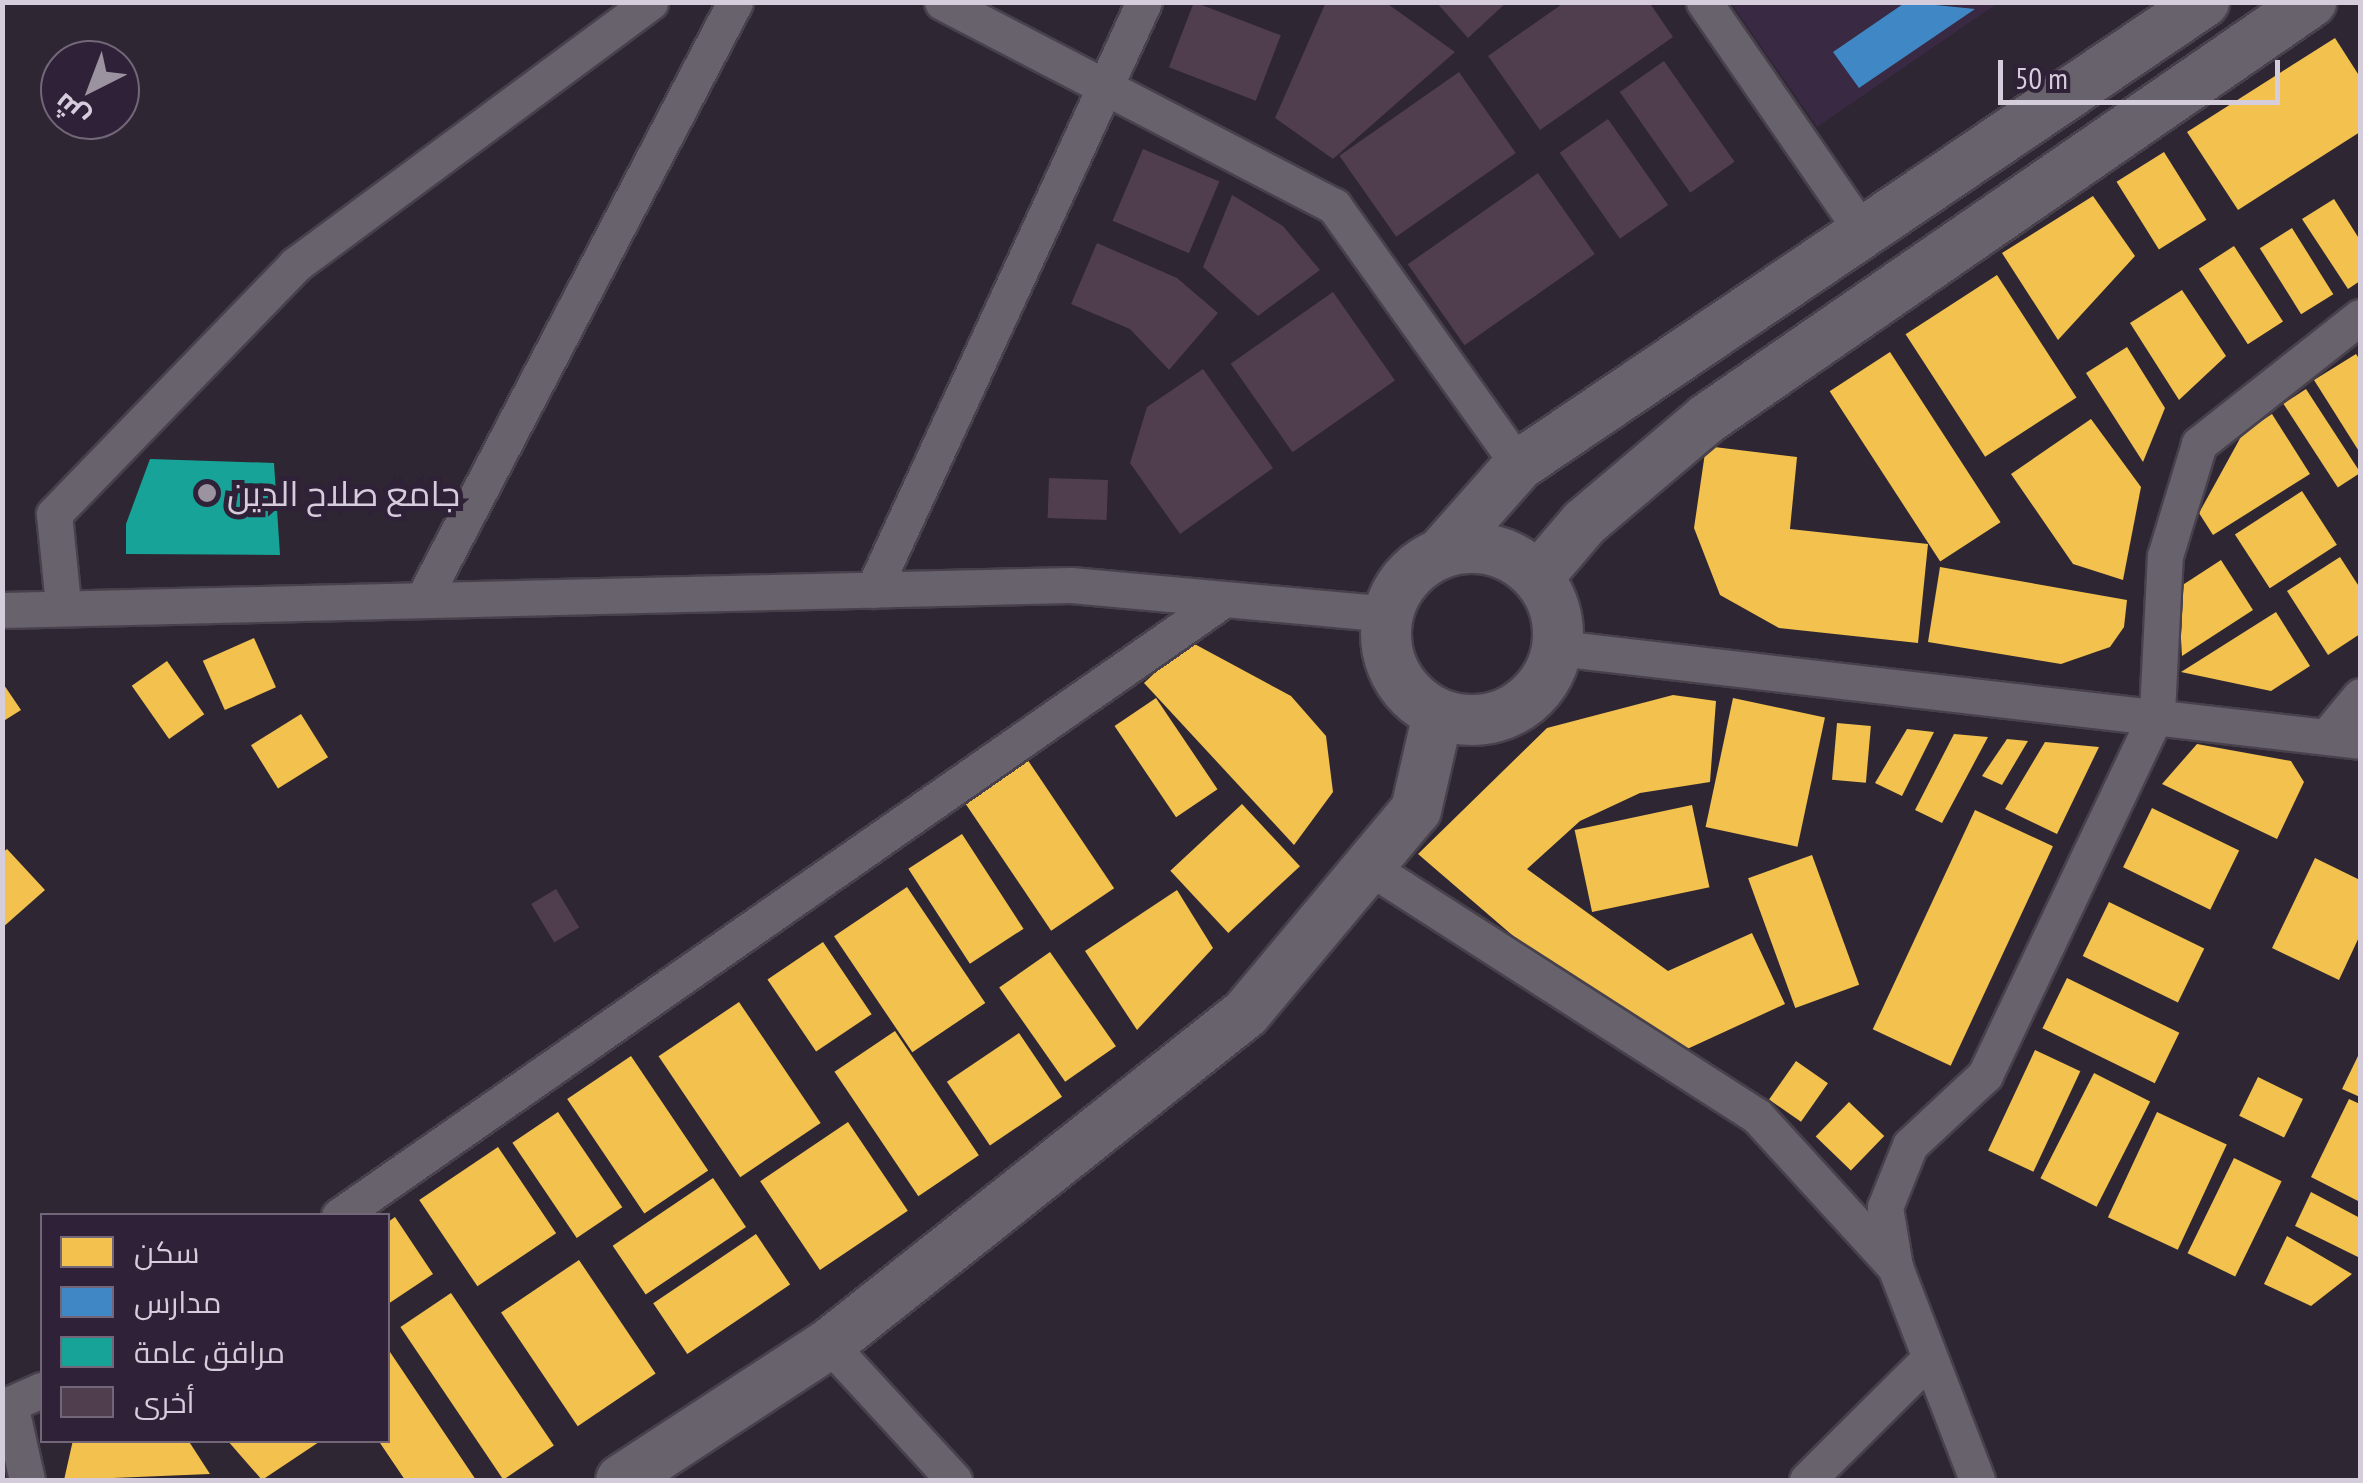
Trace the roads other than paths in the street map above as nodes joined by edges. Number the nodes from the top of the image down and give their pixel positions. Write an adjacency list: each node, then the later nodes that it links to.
1 (650, 2): 17 (street)
2 (735, 2): 15 (street)
3 (942, 2): 8 (street)
4 (1144, 2): 8 (street)
5 (1704, 2): 9 (street)
6 (2204, 2): 9 (street)
7 (2311, 2): 13 (street)
8 (1105, 87): 11 (street); 14 (street)
9 (1865, 235): 11 (street)
10 (2360, 316): 22 (street)
11 (1519, 465): 12 (street)
12 (1442, 552): 13 (street); 19 (street)
13 (1538, 576): 20 (street)
14 (873, 590): 15 (street); 16 (street)
15 (424, 598): 17 (street)
16 (1223, 600): 19 (street); 26 (street)
17 (63, 604): 18 (street)
18 (2, 610)
19 (1386, 614): 23 (street)
20 (1558, 648): 22 (street); 23 (street)
21 (2360, 696): 24 (street)
22 (2157, 712): 24 (street); 27 (street)
23 (1438, 714): 25 (street)
24 (2344, 738)
25 (1369, 866): 27 (street); 28 (street)
26 (343, 1213)
27 (1895, 1267): 29 (street)
28 (828, 1344): 33 (street); 34 (street)
29 (1928, 1360): 35 (street); 36 (street)
30 (40, 1391): 31 (street)
31 (6, 1406): 32 (street)
32 (27, 1480)
33 (621, 1480)
34 (954, 1480)
35 (1808, 1480)
36 (1977, 1480)

